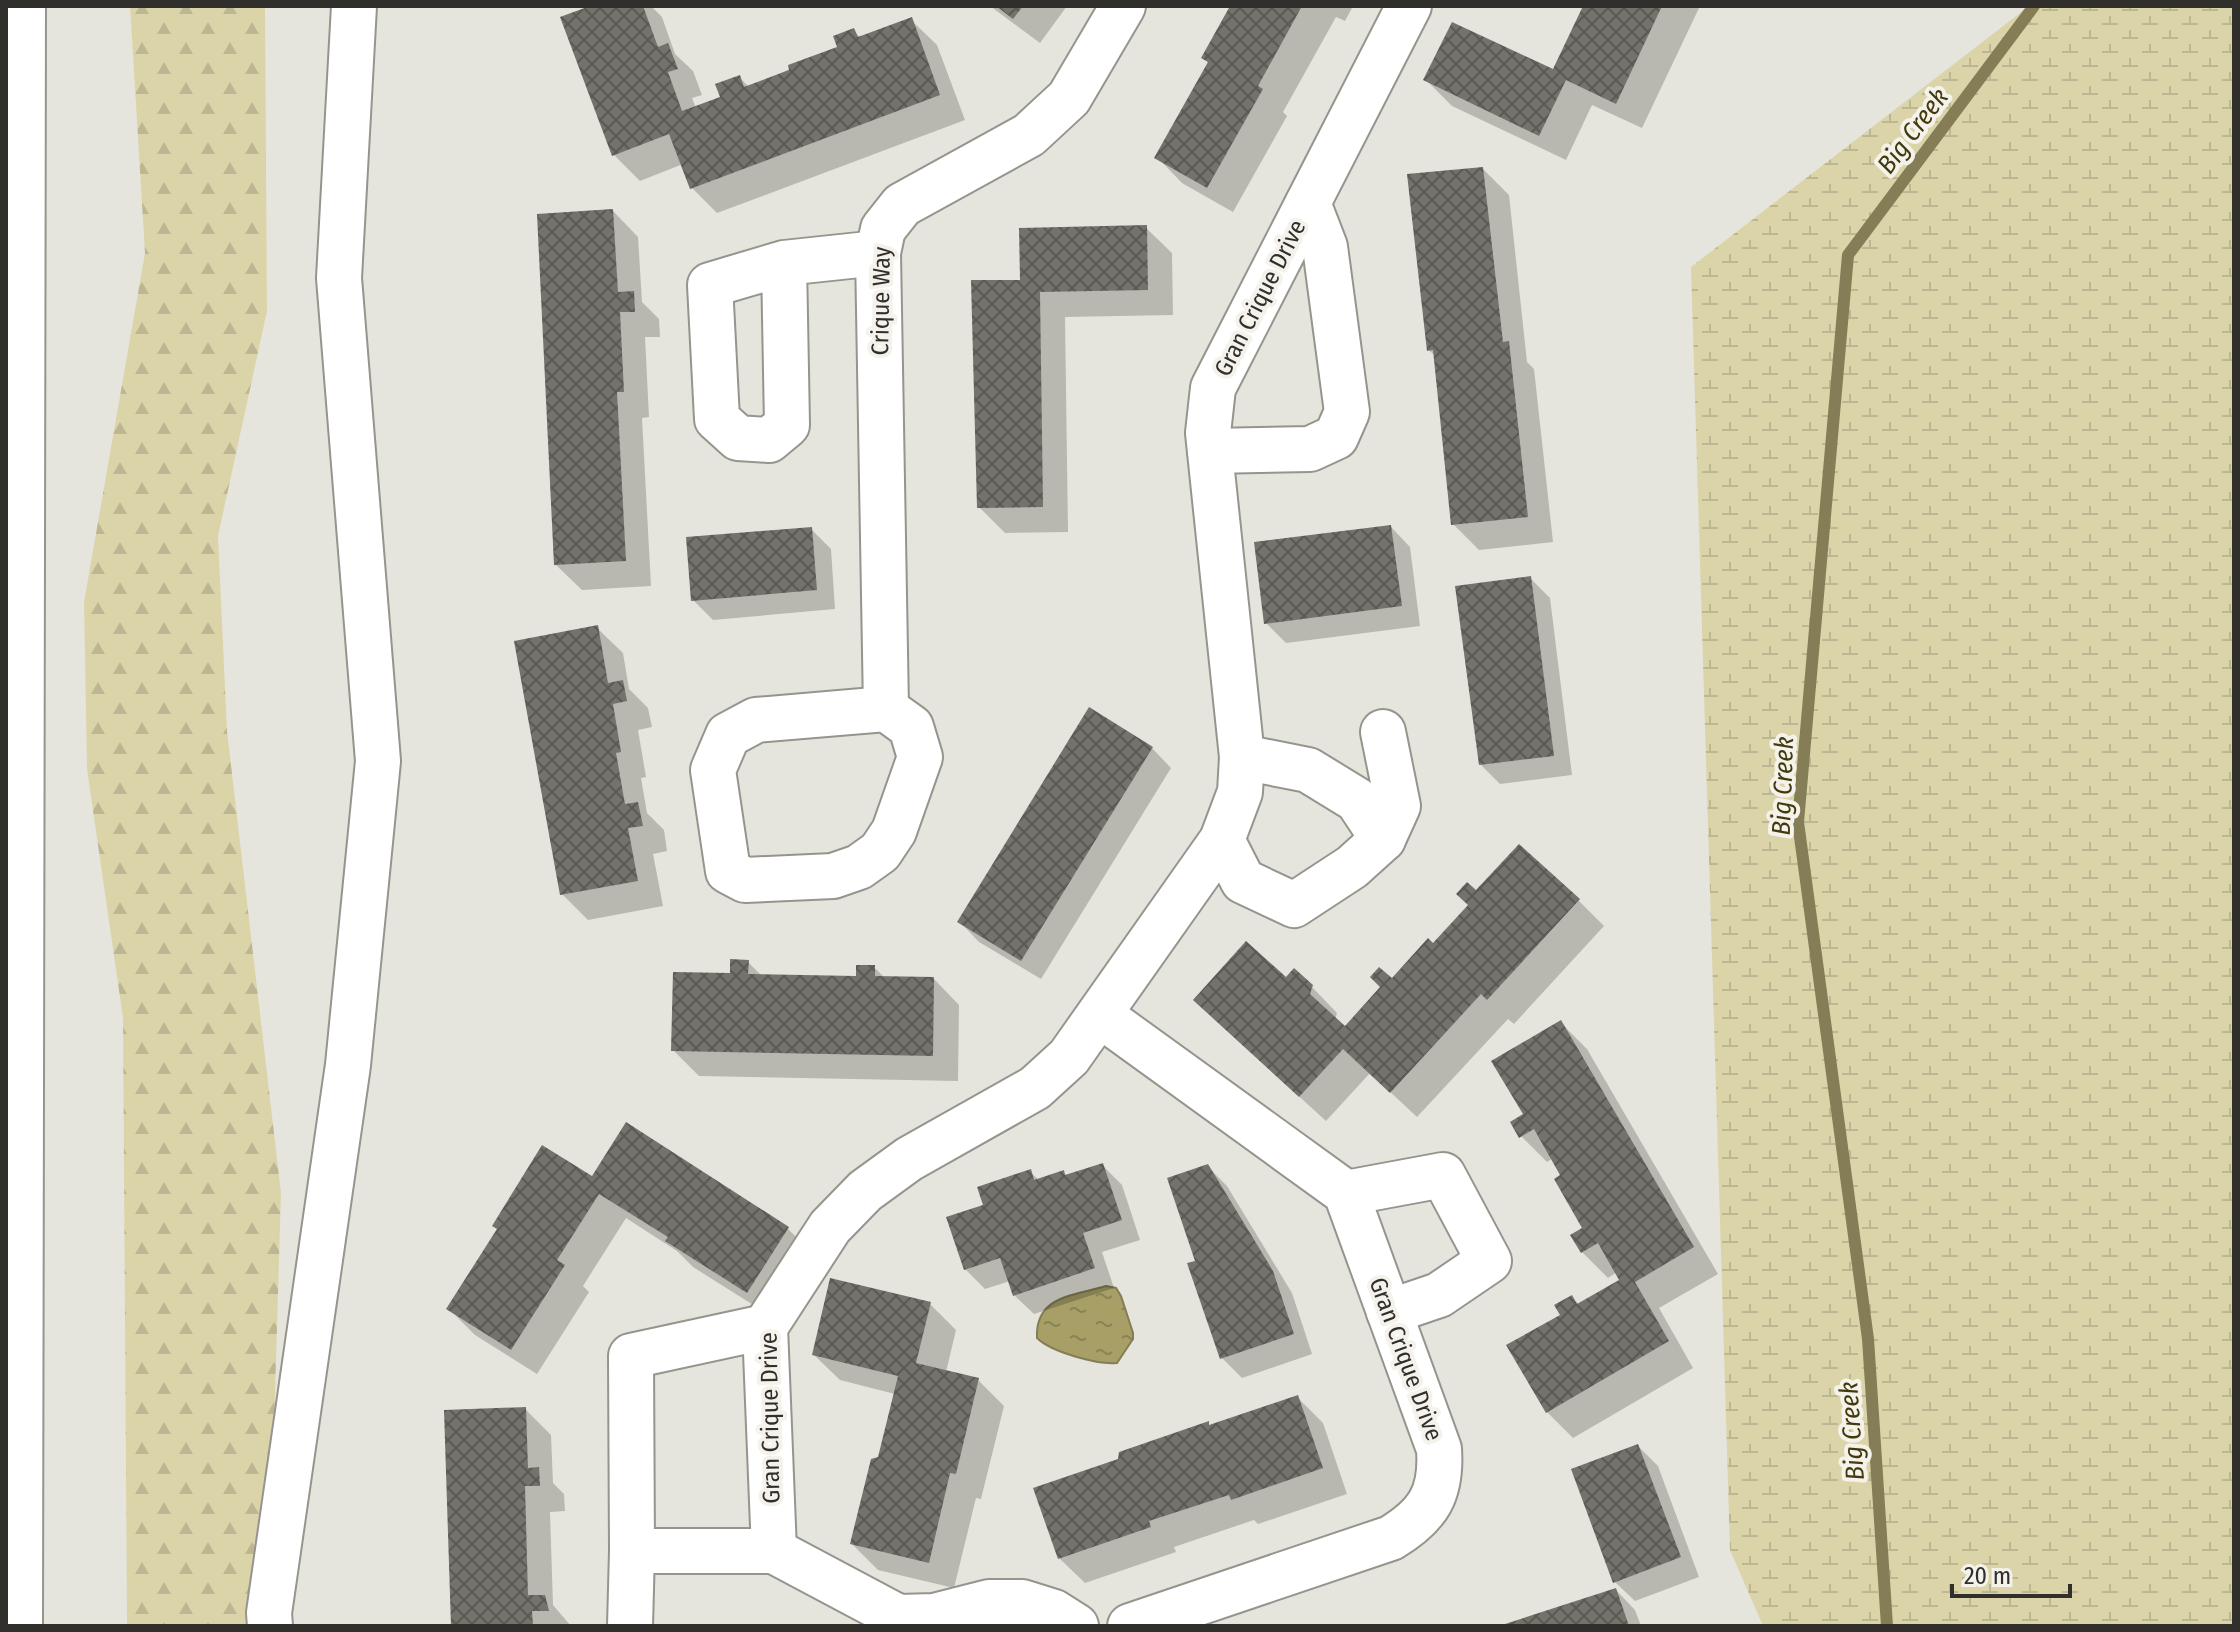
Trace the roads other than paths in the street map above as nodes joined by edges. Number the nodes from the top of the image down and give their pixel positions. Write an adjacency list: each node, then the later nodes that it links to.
1 (23, 6): 20 (main road)
2 (354, 6): 21 (main road)
3 (1123, 6): 6 (main road, Crique Way)
4 (1409, 6): 5 (main road, Gran Crique Drive)
5 (1308, 203): 8 (main road, Gran Crique Drive); 8 (main road)
6 (878, 253): 7 (main road); 9 (main road, Crique Way)
7 (784, 263)
8 (1210, 451): 11 (main road, Gran Crique Drive)
9 (886, 709): 9 (main road)
10 (1383, 732): 12 (main road)
11 (1242, 757): 12 (main road); 13 (main road, Gran Crique Drive)
12 (1383, 839): 13 (main road)
13 (1222, 840): 14 (main road, Gran Crique Drive)
14 (1100, 1015): 15 (main road); 17 (main road, Gran Crique Drive)
15 (1346, 1193): 16 (main road, Gran Crique Drive); 16 (main road)
16 (1389, 1312): 24 (main road, Gran Crique Drive)
17 (765, 1327): 18 (main road); 19 (main road, Gran Crique Drive)
18 (632, 1551): 19 (main road); 22 (main road)
19 (774, 1551): 23 (main road)
20 (20, 1626)
21 (270, 1626)
22 (630, 1626)
23 (1076, 1626)
24 (1130, 1626)

